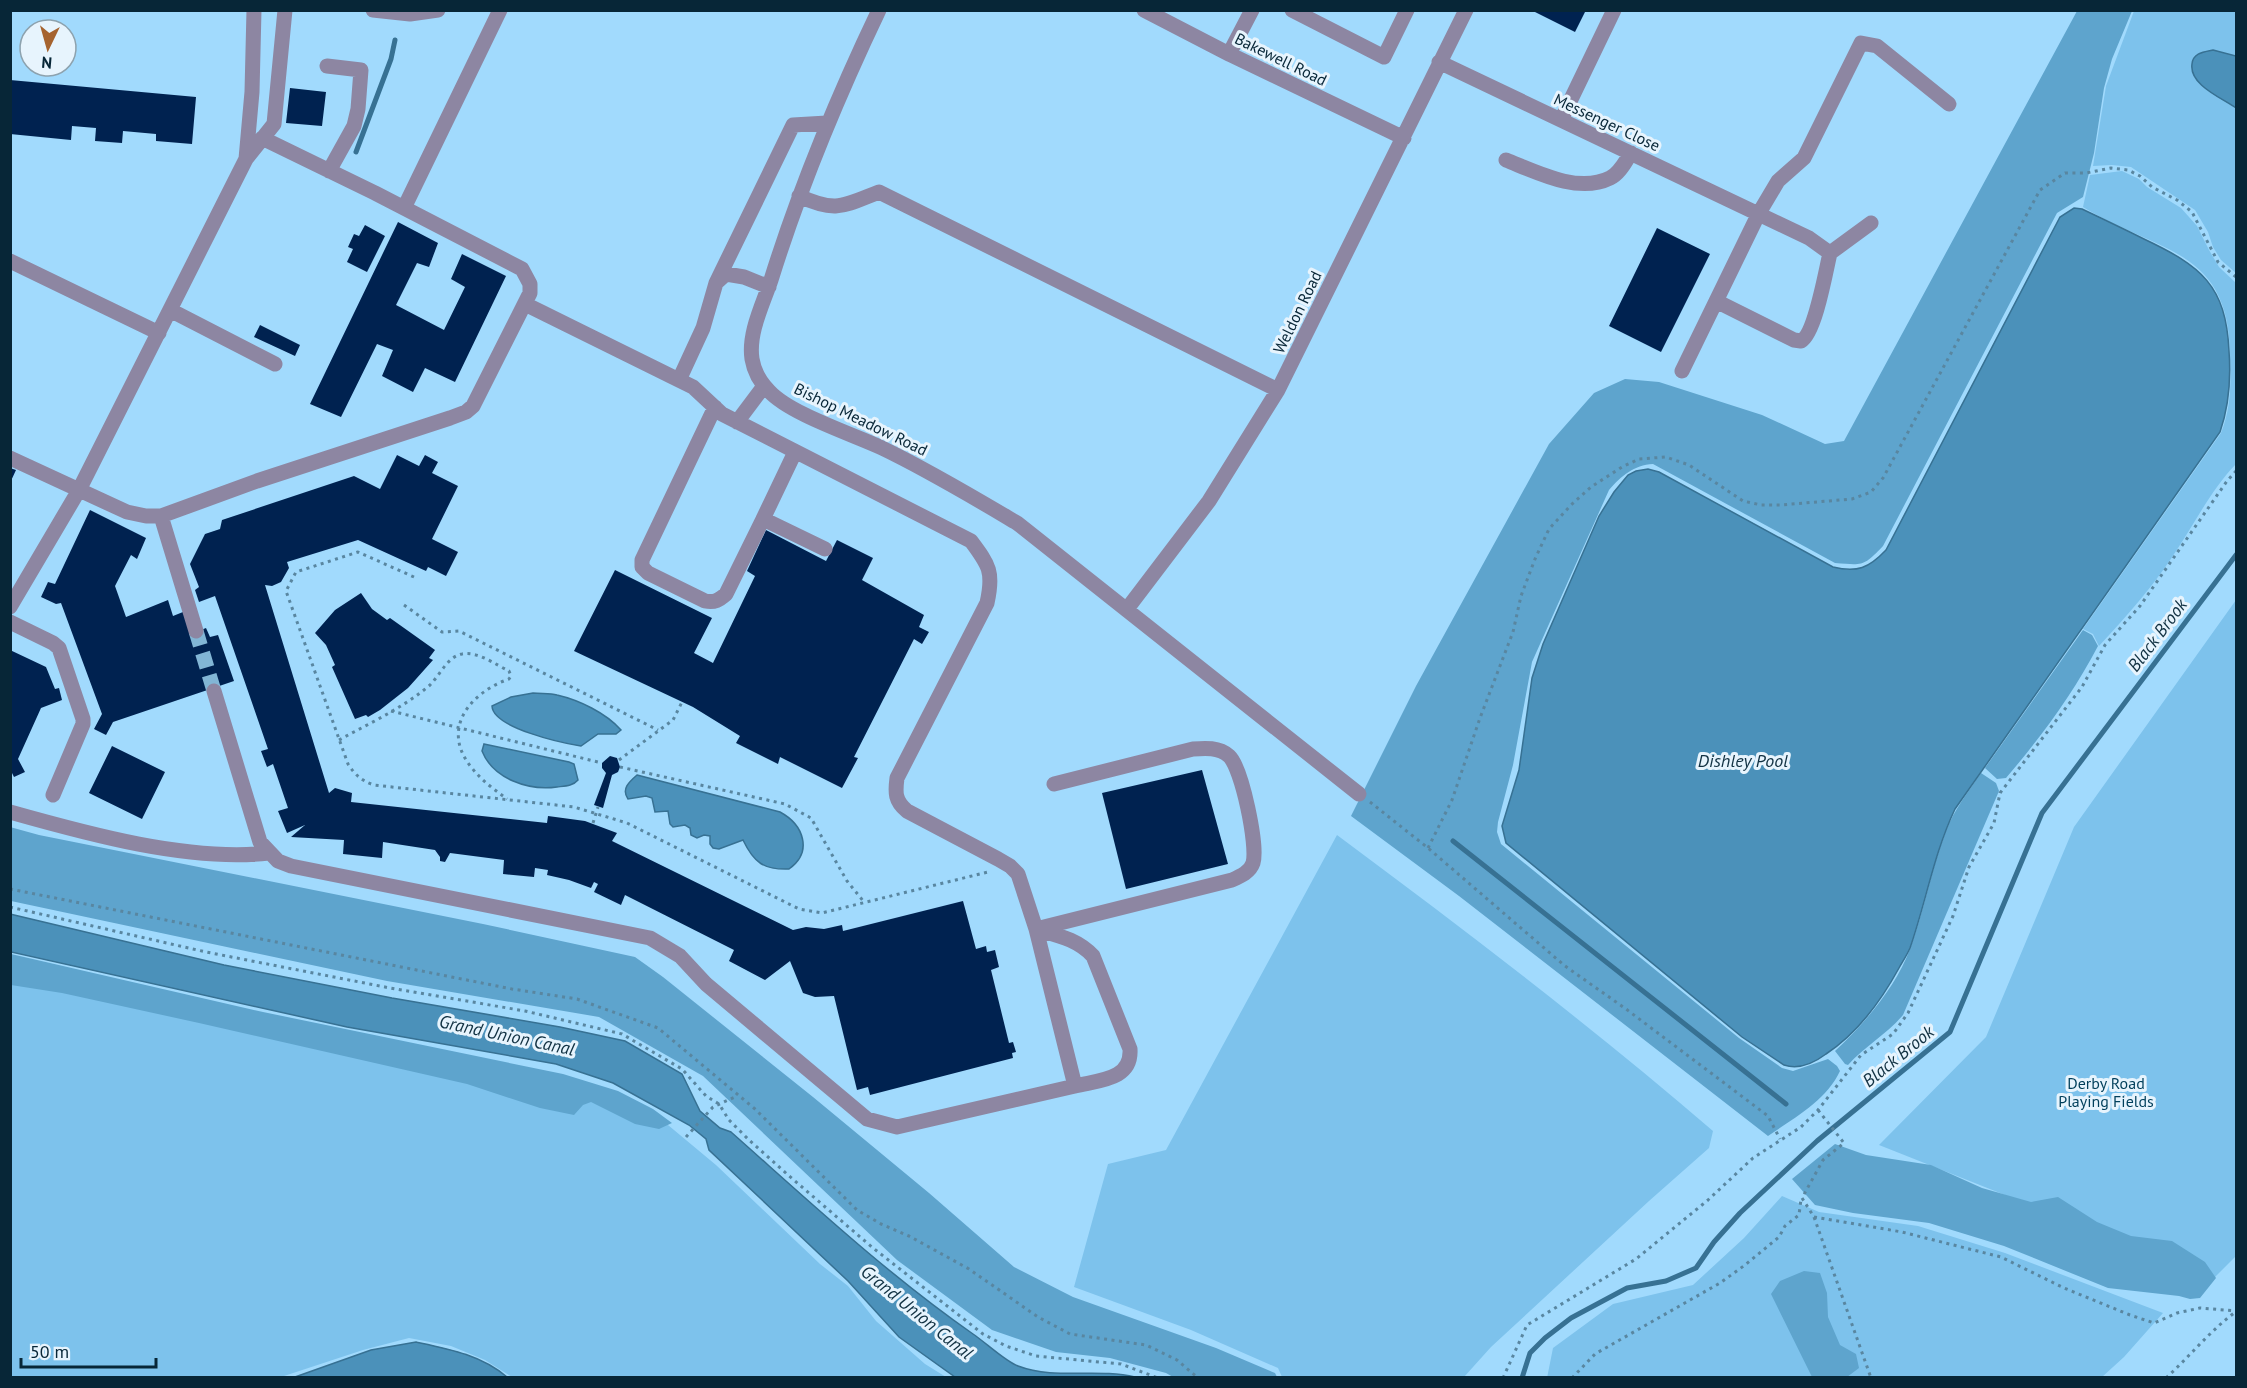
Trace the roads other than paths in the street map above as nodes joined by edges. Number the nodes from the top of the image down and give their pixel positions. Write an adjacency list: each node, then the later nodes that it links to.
1 (255, 10): 22 (street)
2 (285, 10): 19 (street)
3 (373, 10): 4 (street)
4 (438, 10)
5 (500, 10): 26 (street)
6 (879, 10): 18 (street, Bishop Meadow Road)
7 (1143, 10): 13 (street, Bakewell Road)
8 (1252, 10): 13 (street)
9 (1292, 10): 10 (street)
10 (1407, 10)
11 (1466, 10): 14 (street, Weldon Road)
12 (1614, 10): 17 (street)
13 (1229, 54): 20 (street, Bakewell Road)
14 (1439, 62): 17 (street, Messenger Close); 20 (street, Weldon Road)
15 (327, 66): 24 (street)
16 (1949, 104): 27 (street)
17 (1561, 120): 21 (street, Messenger Close)
18 (827, 123): 25 (street, Bishop Meadow Road); 31 (street)
19 (262, 138): 22 (street); 24 (street)
20 (1404, 138): 41 (street, Weldon Road)
21 (1631, 153): 23 (street); 27 (street, Messenger Close)
22 (246, 159): 35 (street)
23 (1506, 160)
24 (329, 171): 26 (street)
25 (799, 196): 32 (street, Bishop Meadow Road); 41 (street)
26 (404, 208): 34 (street)
27 (1759, 213): 29 (street, Messenger Close); 33 (street)
28 (1871, 223): 29 (street)
29 (1830, 253): 33 (street)
30 (10, 261): 36 (street)
31 (716, 283): 32 (street); 39 (street)
32 (769, 286): 40 (street, Bishop Meadow Road)
33 (1716, 301): 38 (street)
34 (525, 304): 39 (street); 47 (street)
35 (170, 310): 36 (street); 37 (street)
36 (159, 333): 46 (street)
37 (275, 364)
38 (1682, 371)
39 (679, 380): 42 (street)
40 (764, 386): 43 (street); 51 (street, Bishop Meadow Road)
41 (1278, 390): 51 (street, Weldon Road)
42 (715, 407): 43 (street); 48 (street)
43 (737, 422): 44 (street)
44 (795, 452): 48 (street); 60 (street)
45 (10, 458): 46 (street)
46 (79, 490): 47 (street); 50 (street)
47 (161, 516): 53 (street)
48 (763, 519): 49 (street)
49 (825, 549)
50 (10, 608)
51 (1127, 609): 56 (street, Bishop Meadow Road)
52 (10, 622): 57 (street)
53 (196, 631)
54 (214, 691): 59 (street)
55 (1054, 784): 60 (street)
56 (1359, 794)
57 (52, 795)
58 (10, 812): 59 (street)
59 (269, 853): 61 (street)
60 (1036, 929): 61 (street); 61 (street)
61 (1075, 1086)

